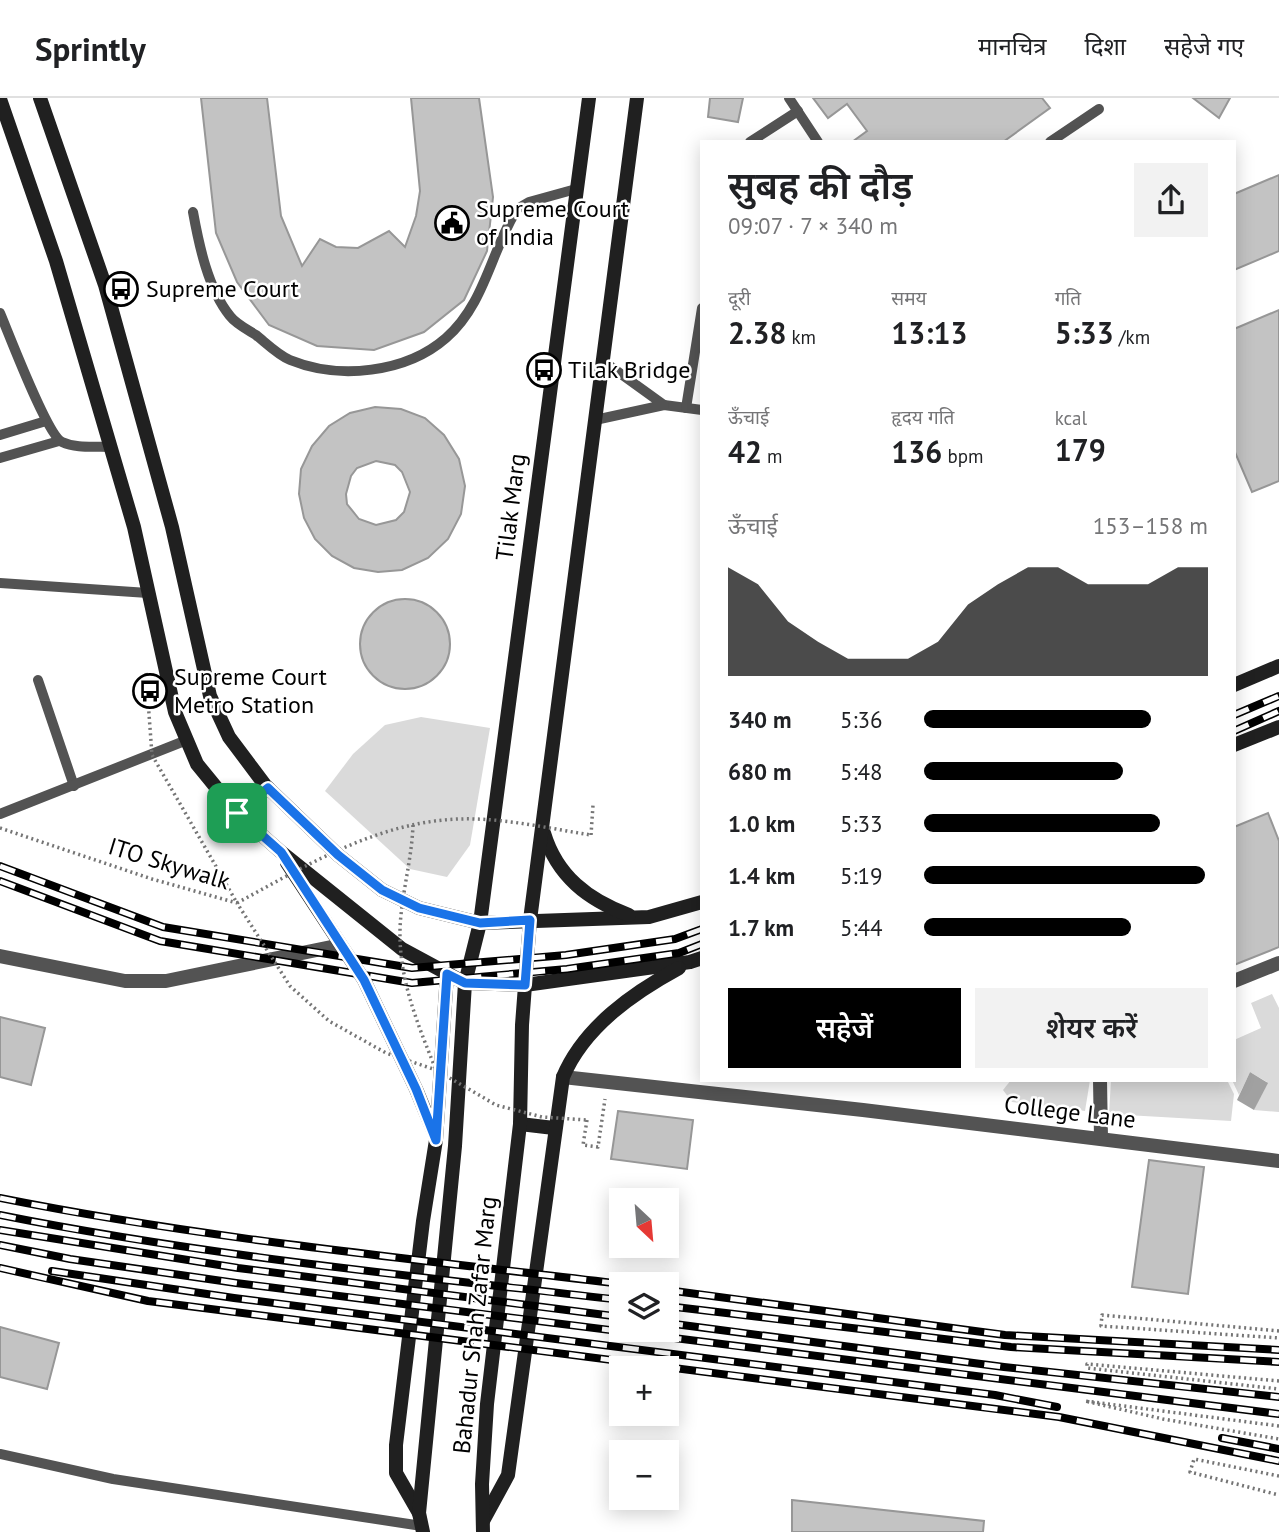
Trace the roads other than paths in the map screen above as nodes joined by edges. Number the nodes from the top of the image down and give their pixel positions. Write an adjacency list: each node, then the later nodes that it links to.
1 (40, 98): 34 (main road)
2 (589, 98): 11 (main road, Tilak Marg)
3 (637, 98): 15 (main road)
4 (789, 98): 7 (lane)
5 (0, 99): 23 (main road)
6 (1099, 109): 10 (lane)
7 (799, 111): 8 (lane); 9 (lane)
8 (753, 140)
9 (817, 140)
10 (1053, 140)
11 (576, 189): 12 (lane); 42 (main road, Tilak Marg)
12 (193, 212)
13 (0, 313): 19 (lane)
14 (700, 320): 17 (lane)
15 (603, 361): 16 (lane); 20 (main road)
16 (664, 405): 17 (lane); 20 (lane)
17 (686, 408): 18 (lane)
18 (700, 410)
19 (46, 421): 21 (lane); 22 (lane)
20 (595, 421): 37 (main road)
21 (0, 435)
22 (59, 441): 23 (lane); 24 (lane)
23 (111, 447): 26 (main road)
24 (0, 458)
25 (0, 583): 26 (lane)
26 (148, 593): 31 (main road)
27 (1279, 666): 29 (main road)
28 (38, 680): 33 (lane)
29 (1236, 684)
30 (1279, 727): 32 (main road)
31 (187, 740): 33 (lane); 35 (main road)
32 (1236, 744)
33 (75, 786): 36 (lane)
34 (268, 788): 35 (main road); 42 (main road)
35 (237, 813): 38 (main road)
36 (0, 814)
37 (543, 828): 40 (main road); 41 (main road)
38 (281, 852): 43 (main road); 47 (main road)
39 (700, 902): 40 (main road)
40 (635, 918): 41 (main road)
41 (530, 920): 42 (main road); 50 (main road, Bahadur Shah Zafar Marg)
42 (480, 923): 49 (main road, Tilak Marg)
43 (341, 945): 44 (street); 56 (main road)
44 (0, 956)
45 (696, 960): 50 (main road); 51 (main road)
46 (1279, 963): 48 (street)
47 (447, 974): 49 (main road); 56 (main road)
48 (1236, 980)
49 (465, 983): 50 (main road); 59 (main road, Bahadur Shah Zafar Marg)
50 (525, 985): 53 (main road, Bahadur Shah Zafar Marg)
51 (563, 1077): 54 (main road); 55 (street, College Lane)
52 (1100, 1082): 55 (street)
53 (520, 1124): 54 (main road); 60 (main road, Bahadur Shah Zafar Marg)
54 (554, 1128): 60 (main road)
55 (1101, 1138): 57 (street, College Lane)
56 (436, 1140): 59 (main road)
57 (1279, 1161)
58 (0, 1454): 59 (lane)
59 (421, 1524)
60 (483, 1526)

